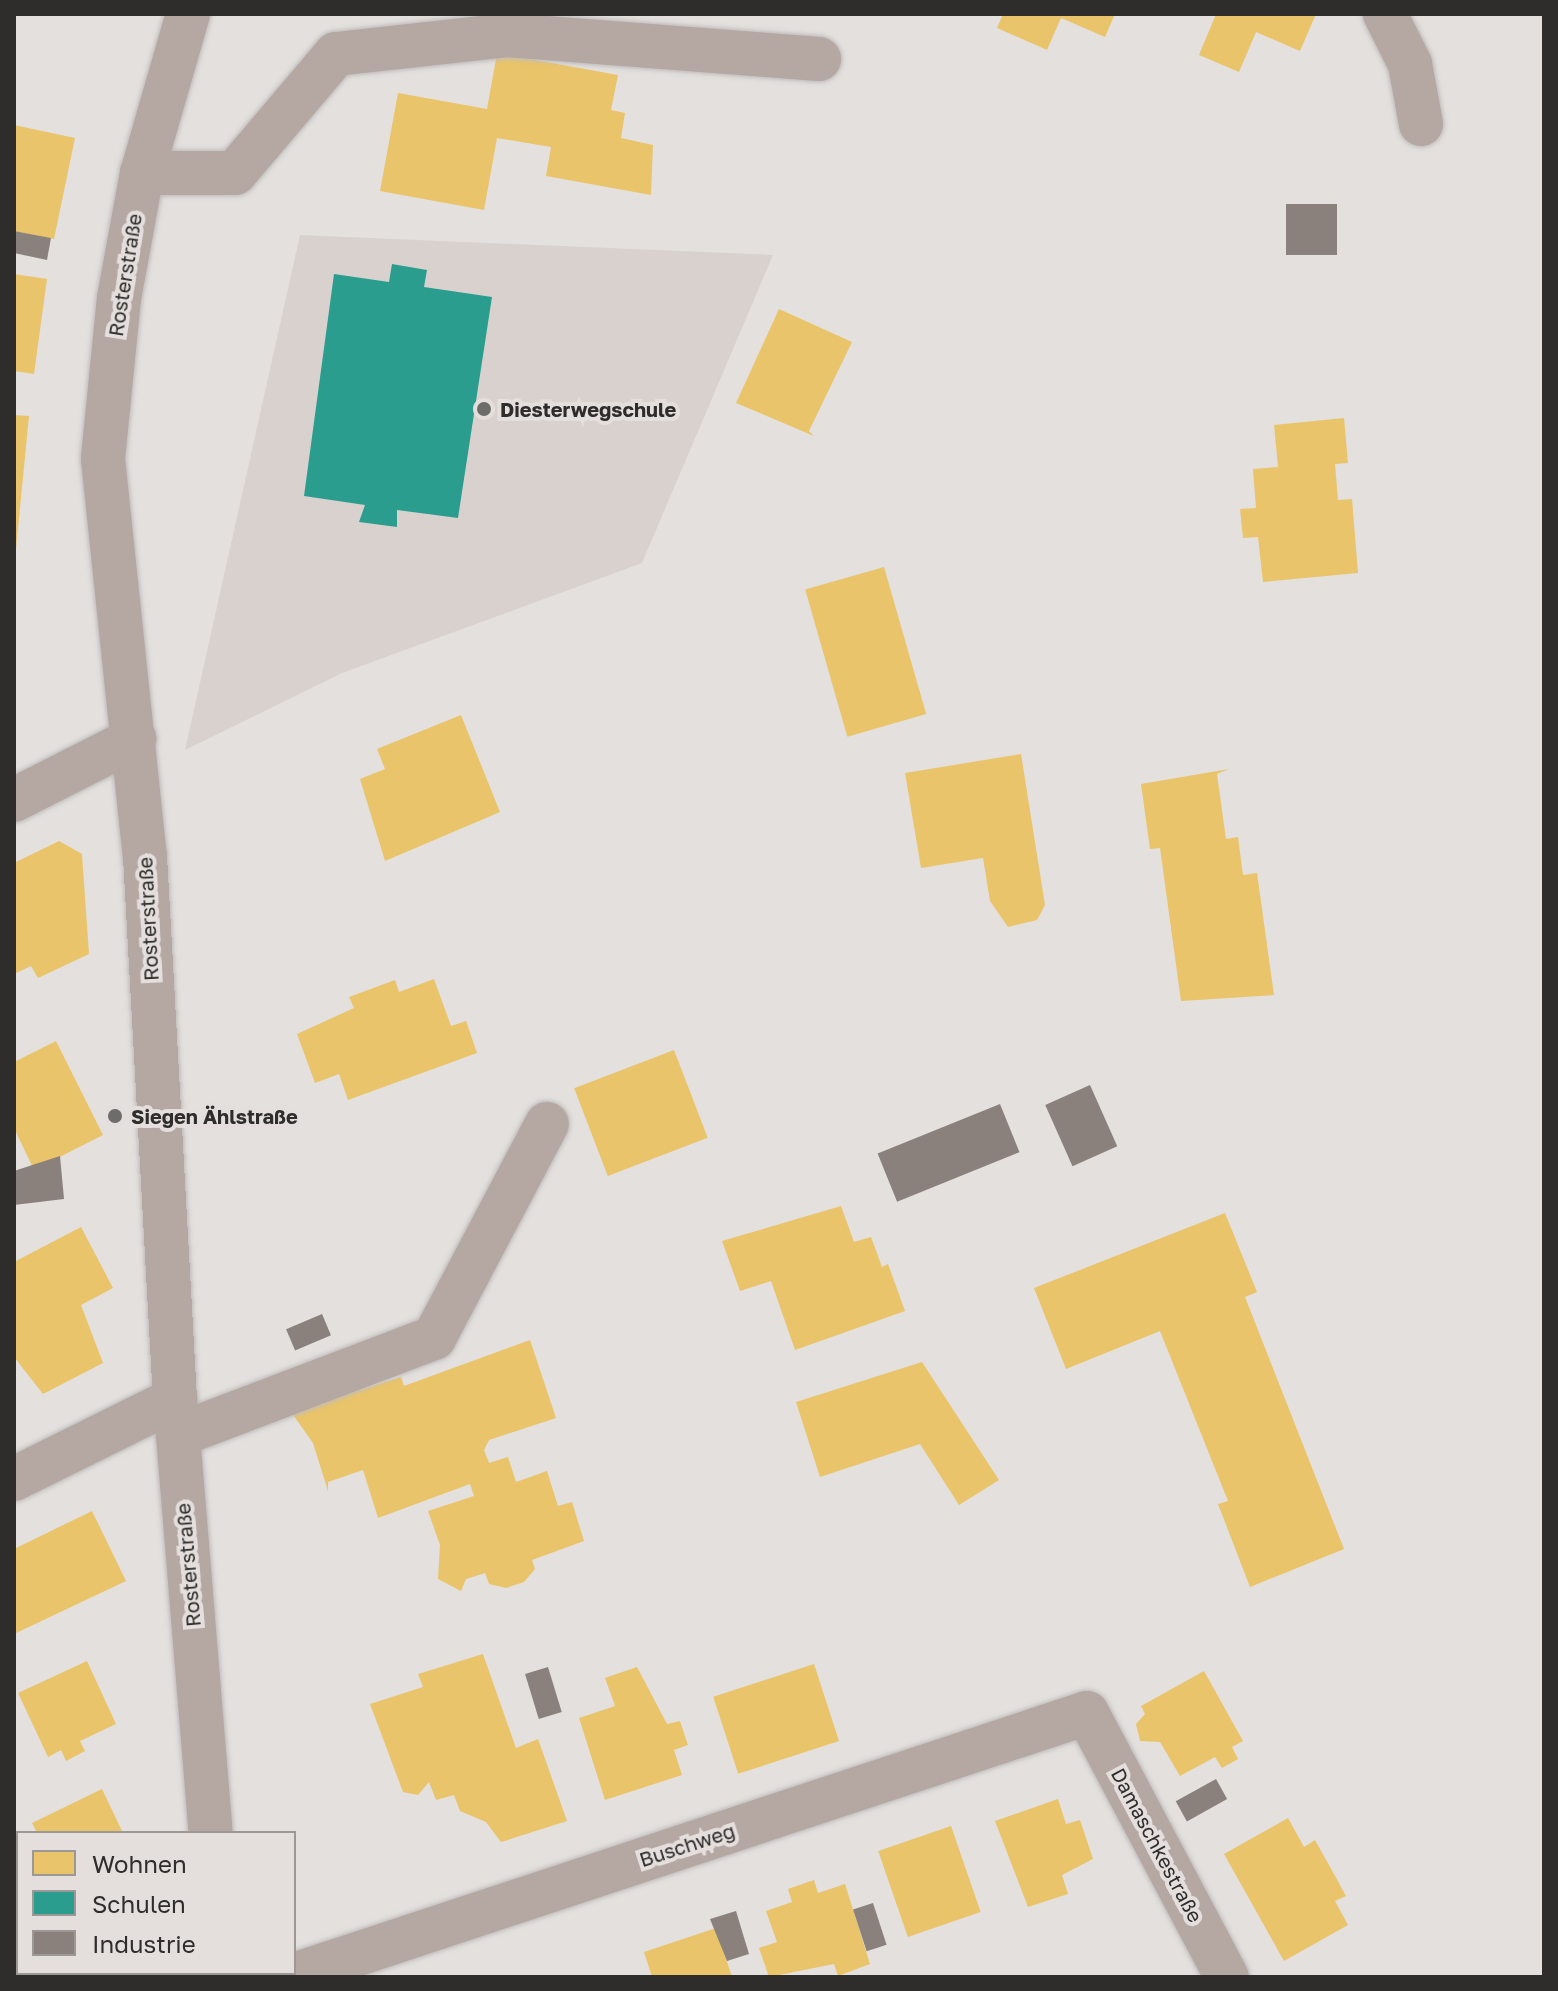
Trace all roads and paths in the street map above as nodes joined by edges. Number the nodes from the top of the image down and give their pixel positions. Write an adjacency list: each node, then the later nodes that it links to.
1 (188, 14): 5 (street, Rosterstraße)
2 (1385, 14): 4 (street)
3 (819, 59): 5 (street)
4 (1421, 124)
5 (142, 173): 6 (street, Rosterstraße)
6 (134, 739): 7 (street); 9 (street, Rosterstraße)
7 (14, 800)
8 (547, 1124): 9 (street)
9 (176, 1417): 10 (street); 12 (street, Rosterstraße)
10 (14, 1479)
11 (1087, 1713): 13 (street, Buschweg); 14 (street, Damaschkestraße)
12 (211, 1831)
13 (296, 1974)
14 (1227, 1977)

